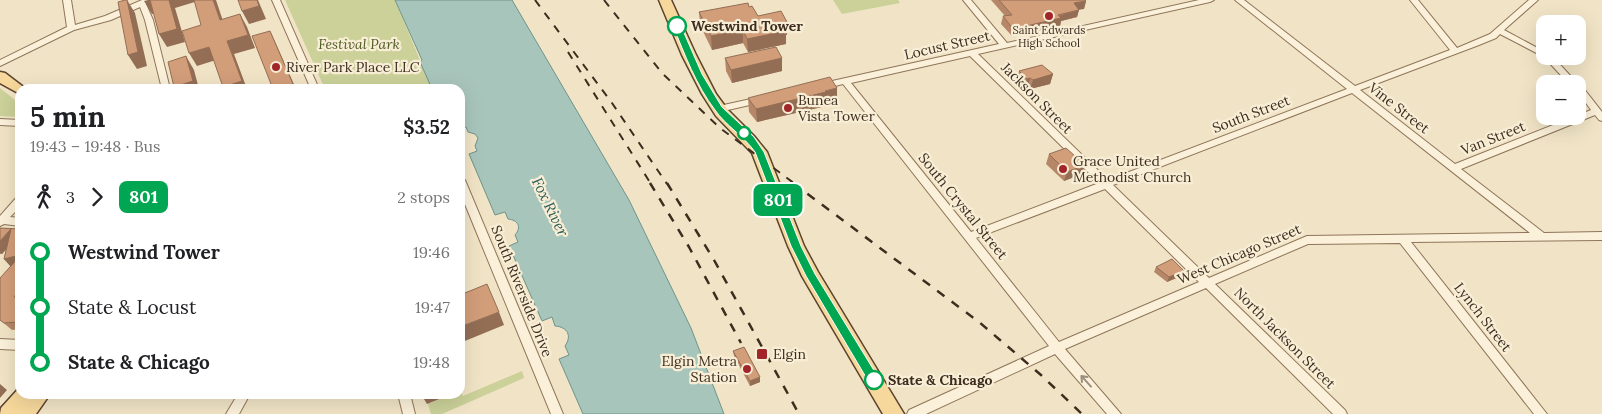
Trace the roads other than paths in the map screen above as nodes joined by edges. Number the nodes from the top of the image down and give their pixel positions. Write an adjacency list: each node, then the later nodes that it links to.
1 (67, 0): 12 (street)
2 (276, 0): 24 (street)
3 (665, 0): 32 (main road)
4 (966, 0): 14 (street)
5 (1166, 0): 11 (street)
6 (1210, 0): 11 (street, Locust Street)
7 (1239, 0): 27 (street, Vine Street)
8 (1414, 0): 15 (street)
9 (1534, 0): 13 (street, South Street)
10 (146, 2): 12 (street); 23 (street)
11 (1170, 9): 14 (street, Locust Street)
12 (70, 28): 18 (street)
13 (1500, 31): 15 (street, South Street); 16 (street)
14 (1005, 46): 17 (street, Locust Street)
15 (1455, 50): 27 (street, South Street)
16 (1536, 50)
17 (972, 53): 22 (street, Locust Street); 37 (street, Jackson Street)
18 (0, 63)
19 (1556, 65): 20 (street)
20 (1565, 75)
21 (0, 76): 25 (main road)
22 (845, 81): 26 (street, Locust Street); 43 (street, South Crystal Street)
23 (165, 84)
24 (313, 84)
25 (15, 86)
26 (814, 88)
27 (1353, 89): 36 (street, Vine Street); 37 (street, South Street)
28 (1586, 97): 30 (street)
29 (771, 98): 32 (street)
30 (1590, 102): 31 (street); 33 (street)
31 (1602, 102)
32 (719, 109): 59 (main road)
33 (1599, 115): 36 (street, Van Street)
34 (0, 122): 35 (street)
35 (15, 123)
36 (1455, 168): 45 (street, Vine Street)
37 (1105, 184): 43 (street, South Street); 46 (street, Jackson Street)
38 (465, 192): 58 (street, South Riverside Drive)
39 (15, 206): 40 (street)
40 (1, 221): 41 (street)
41 (15, 222)
42 (1602, 236): 45 (street, West Chicago Street)
43 (968, 237): 49 (street, South Crystal Street)
44 (1402, 238): 45 (street, West Chicago Street); 46 (street, West Chicago Street); 63 (street, Lynch Street)
45 (1543, 238)
46 (1209, 283): 49 (street, West Chicago Street); 62 (street, North Jackson Street)
47 (0, 344): 48 (street)
48 (15, 345)
49 (1057, 348): 60 (street, West Chicago Street); 61 (street, South Crystal Street, one-way to 49)
50 (20, 399): 54 (main road)
51 (36, 399): 55 (main road)
52 (241, 399): 56 (street)
53 (405, 399): 57 (street)
54 (8, 414)
55 (24, 414)
56 (232, 414)
57 (409, 414)
58 (557, 414)
59 (894, 414)
60 (913, 414)
61 (1116, 414)
62 (1341, 414)
63 (1541, 414)

